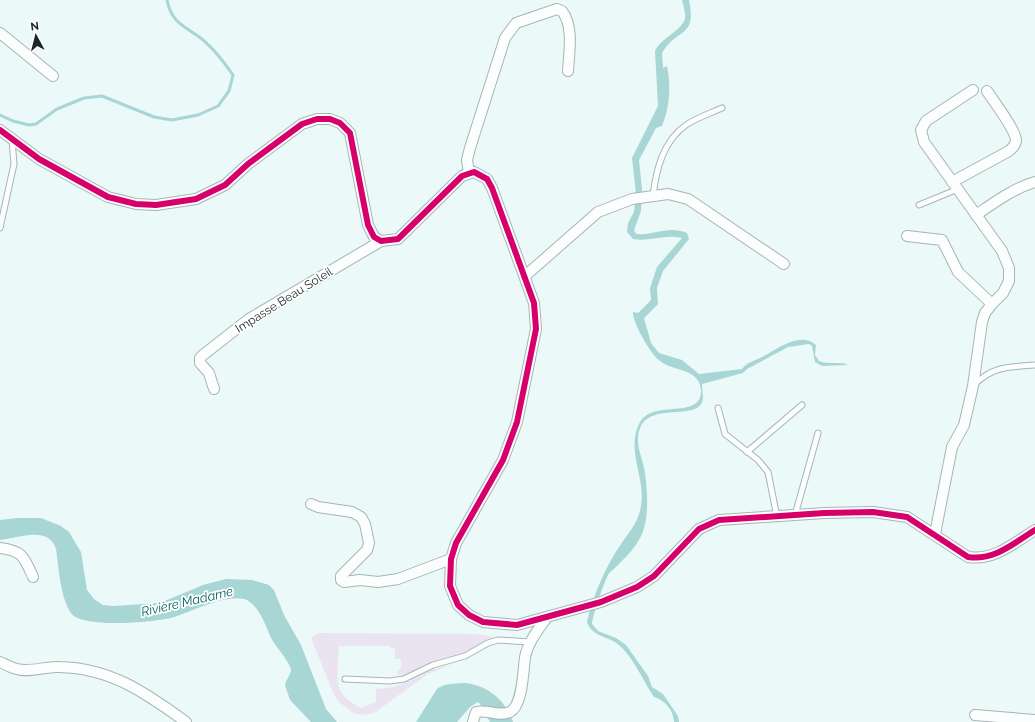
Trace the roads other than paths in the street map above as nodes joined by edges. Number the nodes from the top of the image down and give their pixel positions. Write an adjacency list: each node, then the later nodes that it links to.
1 (0, 33): 3 (street)
2 (568, 71): 9 (street)
3 (53, 76)
4 (973, 90): 11 (street)
5 (987, 92): 11 (street)
6 (722, 108): 12 (lane)
7 (0, 130): 8 (street)
8 (12, 139): 15 (lane); 17 (street)
9 (469, 173): 17 (street, Impasse Beau Soleil); 19 (street)
10 (1035, 182): 14 (street)
11 (955, 186): 13 (lane); 14 (street)
12 (653, 196): 18 (street); 19 (street)
13 (919, 205)
14 (976, 215): 20 (street)
15 (0, 228)
16 (907, 236): 20 (street)
17 (381, 241): 23 (street, Impasse Beau Soleil)
18 (784, 264)
19 (525, 276): 34 (street)
20 (992, 304): 22 (street)
21 (1035, 365): 22 (lane)
22 (973, 386): 32 (street)
23 (214, 389)
24 (802, 405): 27 (lane)
25 (718, 408): 27 (lane)
26 (818, 433): 29 (lane)
27 (747, 452): 30 (lane)
28 (311, 504): 34 (street)
29 (795, 515): 30 (street); 32 (street)
30 (777, 517): 36 (street)
31 (1035, 530): 32 (street)
32 (935, 534)
33 (0, 548): 35 (street)
34 (451, 559): 36 (street)
35 (33, 577)
36 (547, 617): 37 (street)
37 (530, 642): 39 (lane); 43 (street)
38 (0, 662): 42 (street)
39 (345, 679)
40 (975, 715): 41 (street)
41 (1035, 720)
42 (186, 722)
43 (473, 722)

